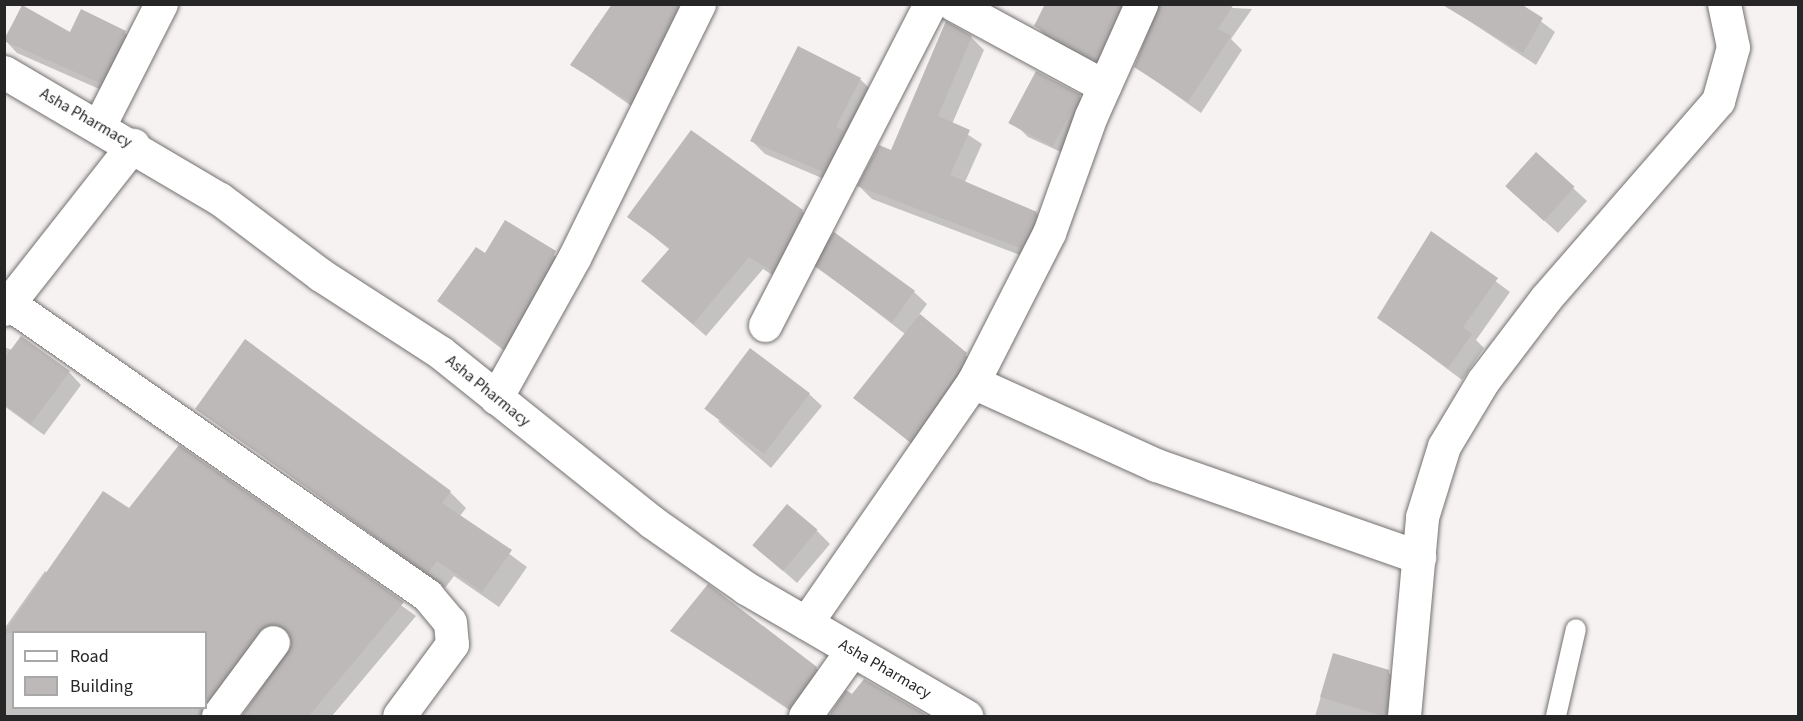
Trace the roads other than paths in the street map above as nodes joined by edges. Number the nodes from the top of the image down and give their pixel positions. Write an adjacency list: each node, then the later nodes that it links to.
1 (161, 4): 9 (street)
2 (699, 4): 14 (street)
3 (930, 4): 12 (street)
4 (953, 4): 8 (street)
5 (1142, 4): 8 (street)
6 (1724, 4): 15 (street)
7 (4, 72): 9 (street, Asha Pharmacy)
8 (1104, 86): 13 (street)
9 (100, 124): 10 (street, Asha Pharmacy)
10 (133, 145): 11 (street); 14 (street, Asha Pharmacy)
11 (6, 304): 21 (street)
12 (765, 325)
13 (973, 382): 15 (street); 16 (street)
14 (496, 398): 16 (street, Asha Pharmacy)
15 (1419, 557): 24 (street)
16 (806, 623): 19 (street, Asha Pharmacy)
17 (1576, 629): 25 (lane)
18 (273, 642): 20 (street)
19 (852, 650): 22 (street); 23 (street, Asha Pharmacy)
20 (218, 717)
21 (399, 717)
22 (805, 717)
23 (966, 717)
24 (1404, 717)
25 (1556, 717)

